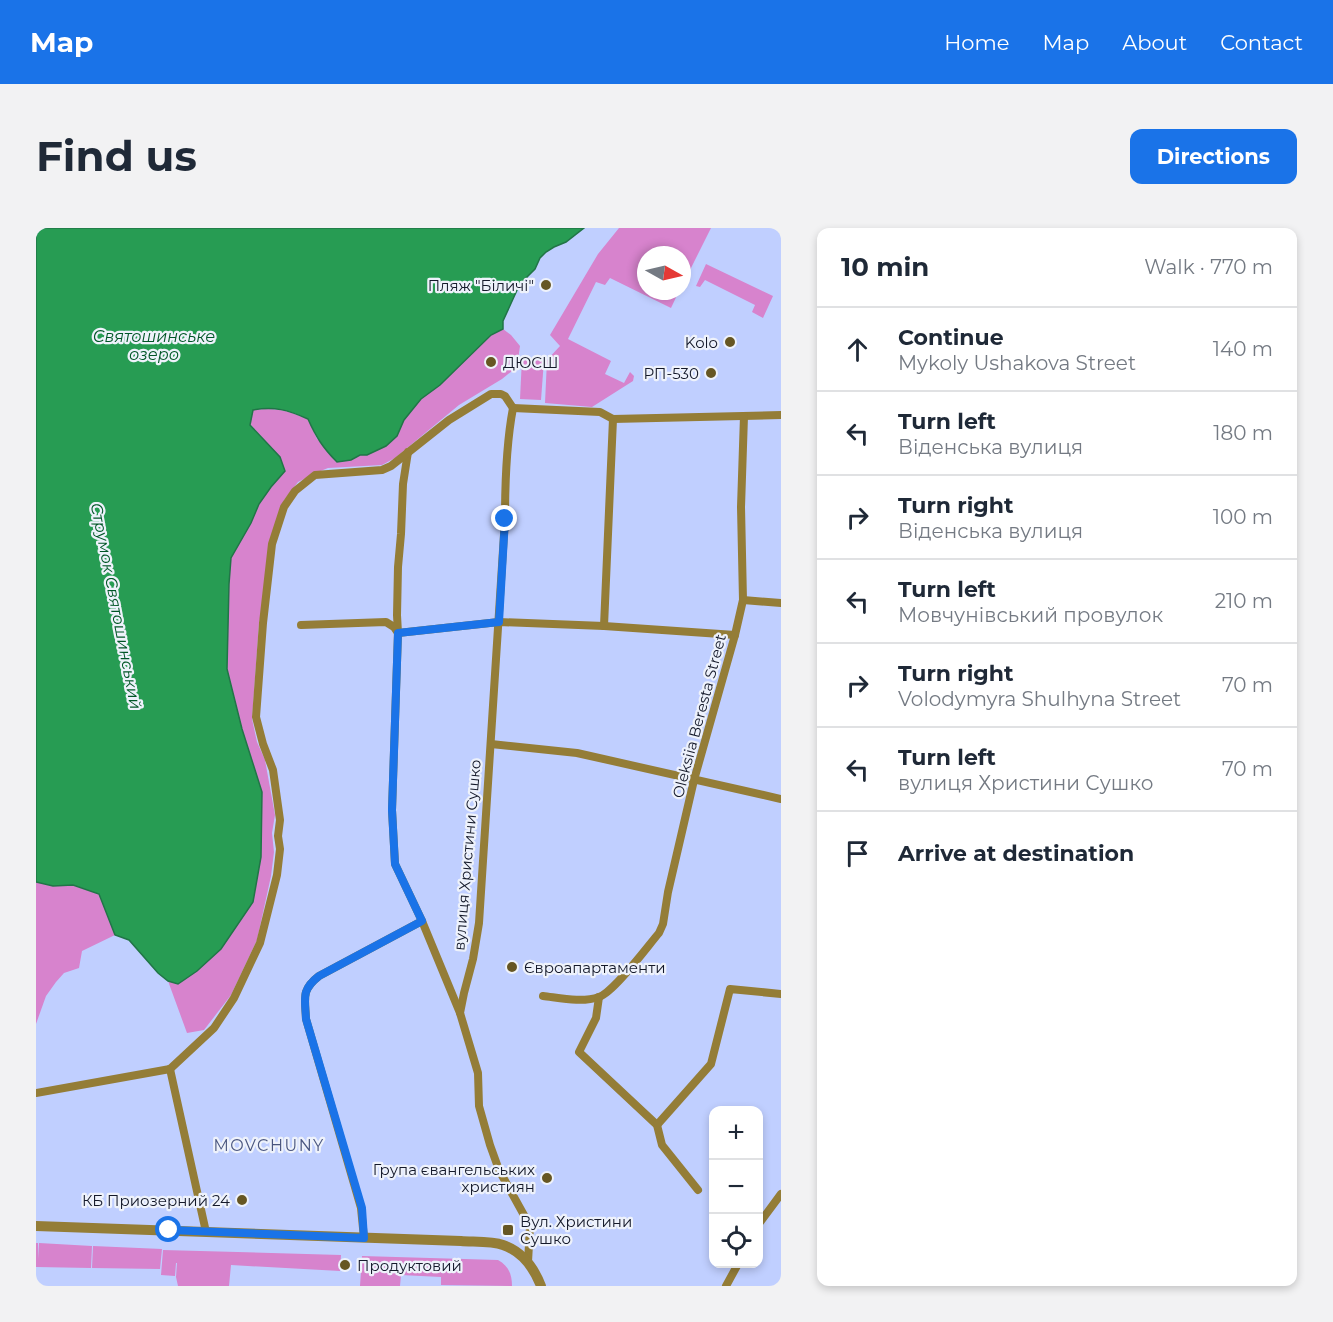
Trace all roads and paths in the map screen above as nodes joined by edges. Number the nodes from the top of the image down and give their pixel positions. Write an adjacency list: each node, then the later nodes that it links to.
1 (513, 408): 4 (street); 5 (street); 8 (street, вулиця Христини Сушко)
2 (781, 415): 3 (street)
3 (744, 416): 4 (street); 6 (street, Oleksiia Beresta Street)
4 (613, 419): 10 (street)
5 (408, 452): 11 (street); 21 (street)
6 (742, 600): 7 (street); 12 (street, Oleksiia Beresta Street)
7 (781, 603)
8 (499, 622): 10 (street); 11 (street); 13 (street, вулиця Христини Сушко)
9 (301, 625): 11 (street)
10 (604, 626): 12 (street)
11 (398, 633): 16 (street)
12 (735, 635): 14 (street, Oleksiia Beresta Street)
13 (491, 744): 14 (street); 20 (street, вулиця Христини Сушко)
14 (694, 780): 15 (street); 19 (street, Oleksiia Beresta Street)
15 (781, 799)
16 (422, 921): 20 (street); 29 (street)
17 (781, 994): 23 (street)
18 (543, 996): 19 (street)
19 (599, 997): 23 (street)
20 (460, 1013): 30 (street, вулиця Христини Сушко)
21 (170, 1069): 22 (street); 28 (street)
22 (36, 1093)
23 (657, 1125): 24 (street)
24 (698, 1190)
25 (781, 1194): 26 (street)
26 (763, 1220)
27 (36, 1226): 28 (street)
28 (206, 1232): 29 (street)
29 (364, 1238): 30 (street)
30 (528, 1262): 32 (street)
31 (735, 1268): 33 (street)
32 (541, 1286)
33 (726, 1286)

